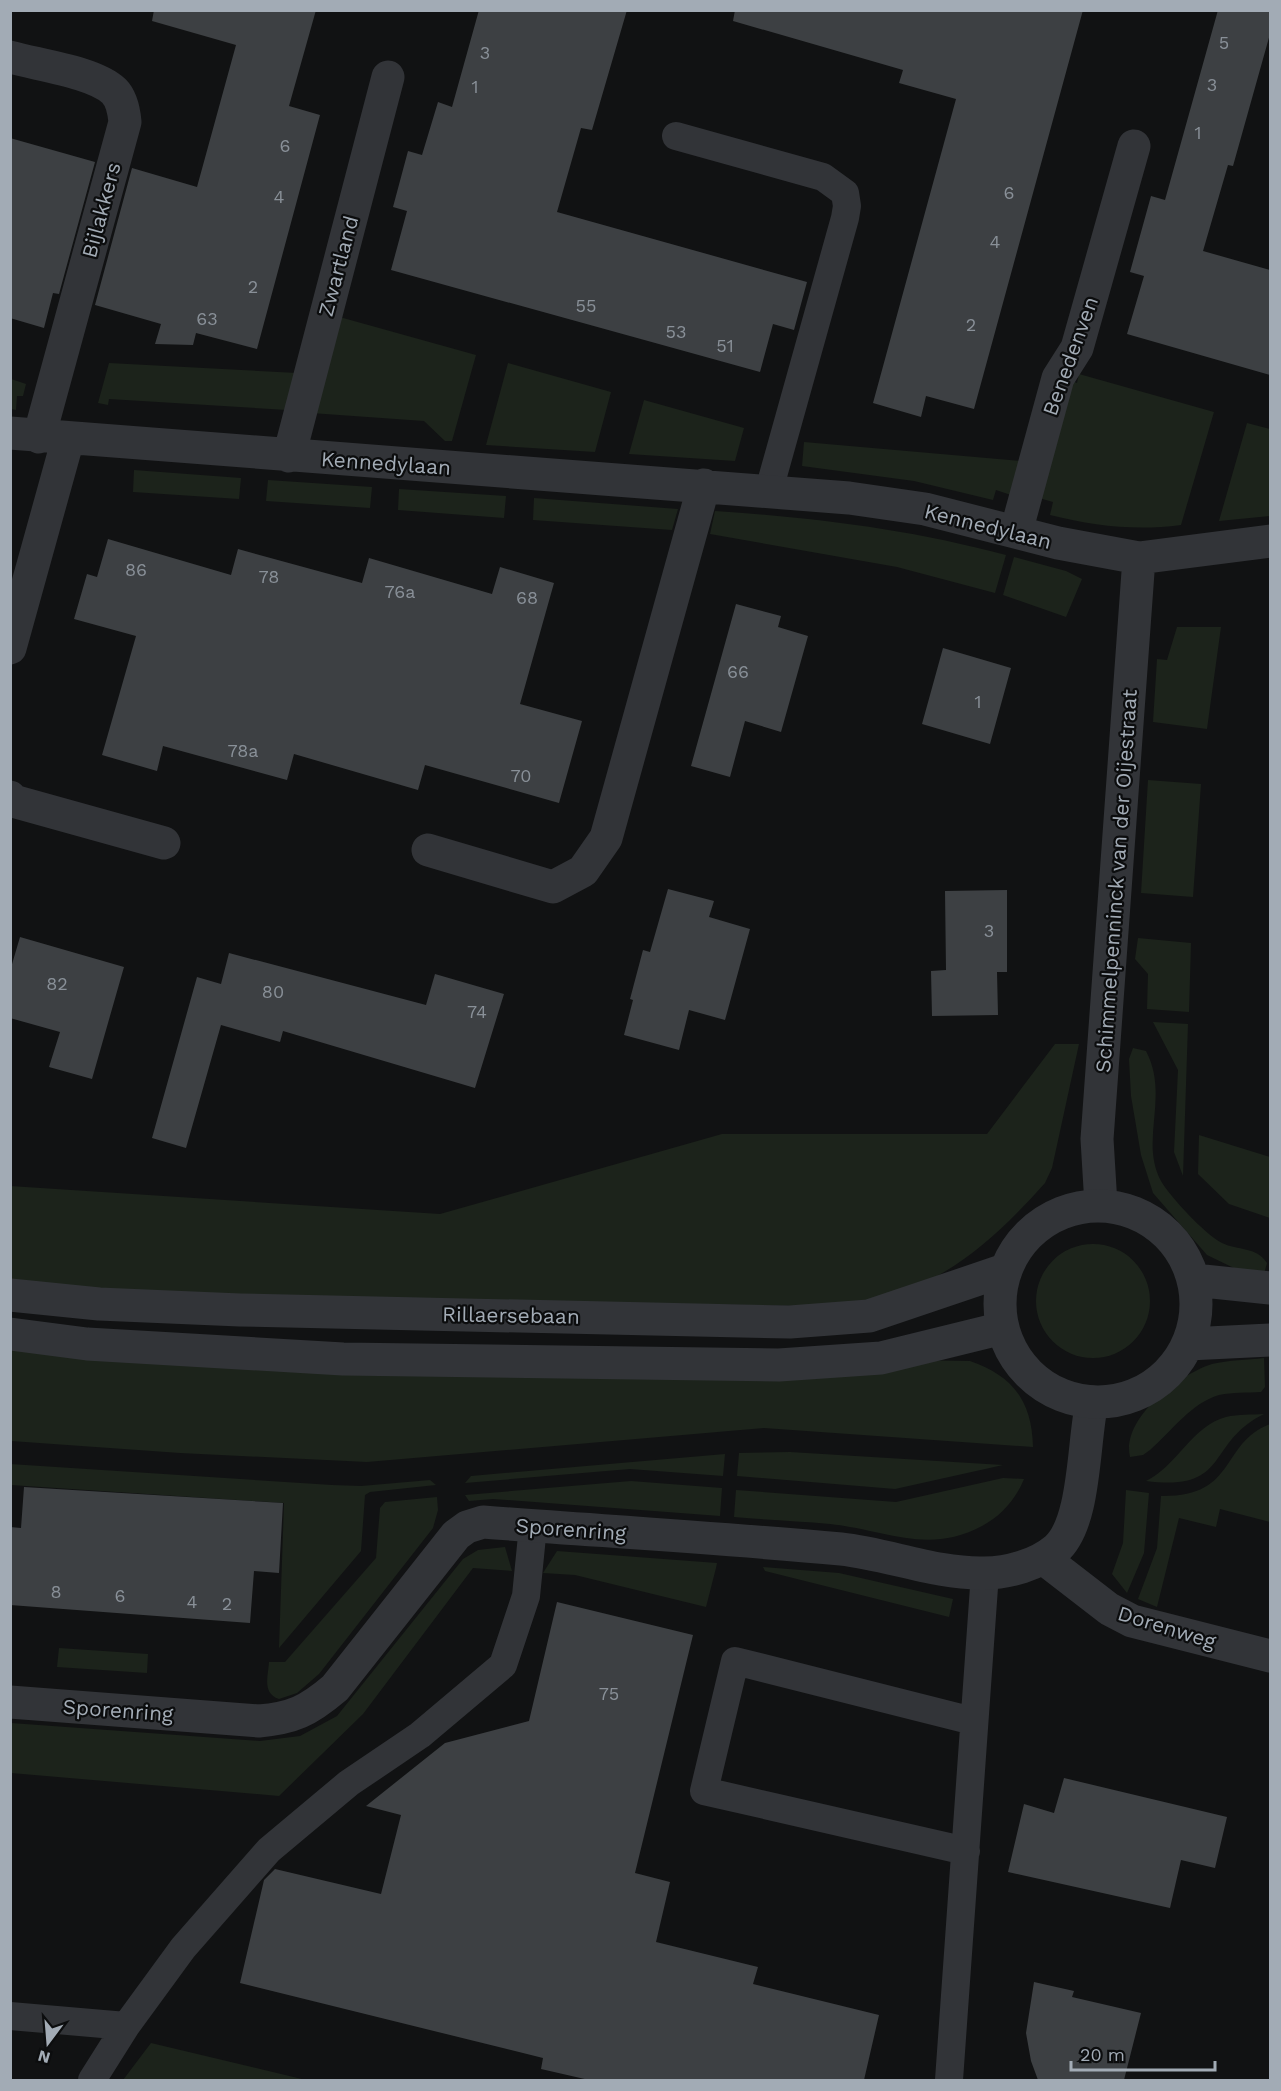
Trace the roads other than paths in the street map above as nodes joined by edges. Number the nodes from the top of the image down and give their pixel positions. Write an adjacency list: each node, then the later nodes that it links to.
1 (10, 57): 5 (street, Bijlakkers)
2 (388, 77): 6 (street, Zwartland)
3 (676, 136): 8 (lane)
4 (1134, 146): 9 (street, Benedenven)
5 (39, 436): 6 (street, Kennedylaan); 12 (street)
6 (289, 456): 7 (street, Kennedylaan)
7 (704, 485): 8 (street, Kennedylaan); 15 (street)
8 (769, 490): 9 (street, Kennedylaan)
9 (1016, 532): 11 (street, Kennedylaan)
10 (1270, 541): 11 (street, Kennedylaan)
11 (1138, 558): 16 (street, Schimmelpenninck van der Oijestraat)
12 (10, 648)
13 (10, 797): 14 (street)
14 (164, 843)
15 (428, 850)
16 (1101, 1205): 17 (street); 18 (street)
17 (1005, 1270): 20 (street, Rillaersebaan); 21 (street)
18 (1194, 1280): 19 (street); 24 (street)
19 (1270, 1288)
20 (10, 1295)
21 (1003, 1328): 22 (street); 25 (street)
22 (10, 1334)
23 (1270, 1340): 24 (street)
24 (1188, 1344): 25 (street)
25 (1092, 1402): 27 (street, Sporenring)
26 (533, 1526): 28 (street, Sporenring); 30 (street, Sporenring); 34 (lane)
27 (1043, 1558): 28 (street, Sporenring); 29 (street, Dorenweg)
28 (985, 1573): 31 (lane)
29 (1270, 1656)
30 (10, 1702)
31 (973, 1721): 32 (lane); 32 (lane)
32 (966, 1851): 36 (lane)
33 (10, 2016): 34 (lane)
34 (126, 2026): 35 (lane)
35 (92, 2080)
36 (948, 2080)

